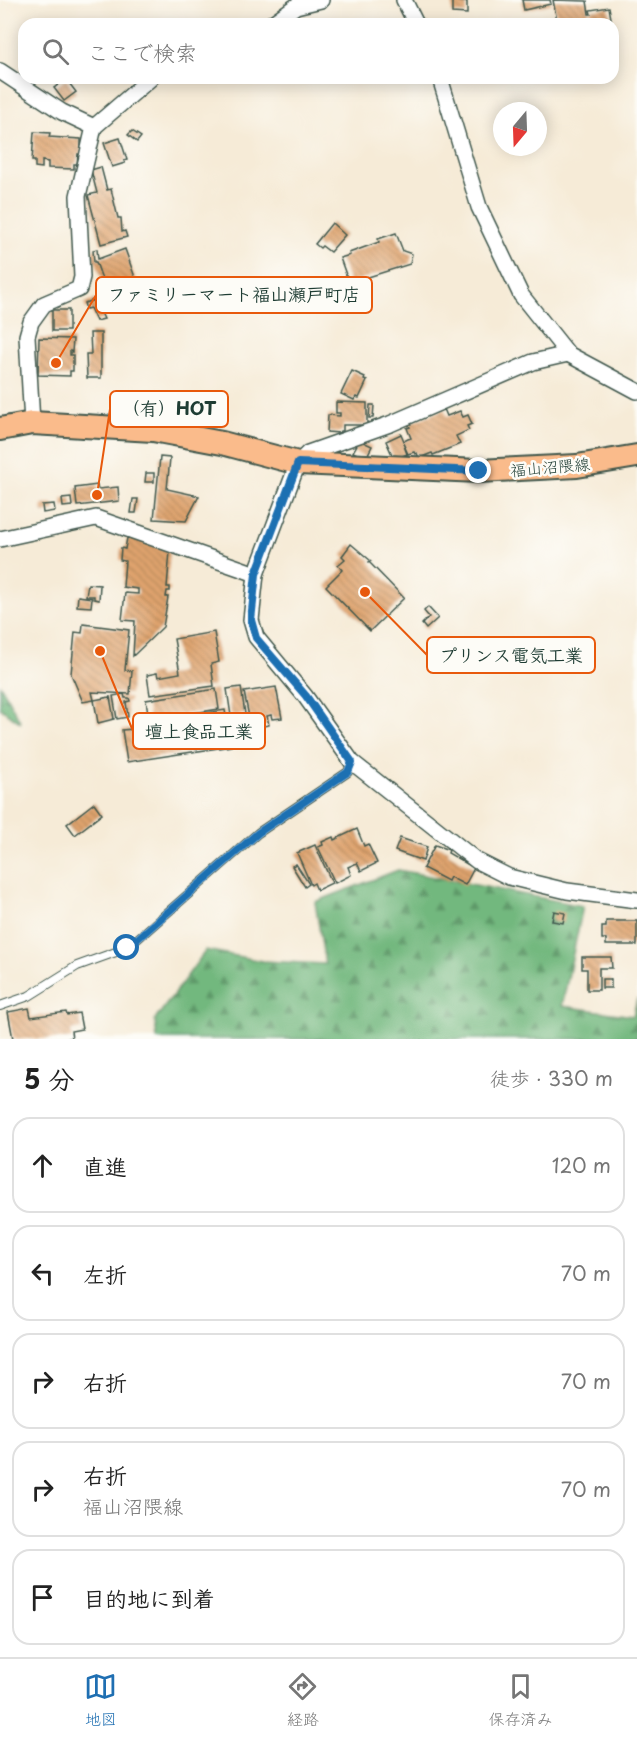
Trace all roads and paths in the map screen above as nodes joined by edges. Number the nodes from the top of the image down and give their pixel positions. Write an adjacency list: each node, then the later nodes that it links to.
1 (321, 0): 3 (street)
2 (404, 0): 4 (street)
3 (279, 18)
4 (413, 18)
5 (0, 71): 6 (street)
6 (18, 83)
7 (20, 84): 10 (street)
8 (144, 84): 10 (street)
9 (442, 84): 11 (street)
10 (94, 127): 13 (street)
11 (568, 354): 12 (street); 16 (street)
12 (637, 391)
13 (33, 423): 14 (main road, 福山沼隈線); 16 (main road, 福山沼隈線)
14 (0, 429)
15 (637, 456): 16 (main road, 福山沼隈線)
16 (298, 463): 18 (street)
17 (0, 539): 18 (street)
18 (256, 574): 19 (street)
19 (352, 762): 20 (street); 21 (lane)
20 (637, 900)
21 (0, 1006)

